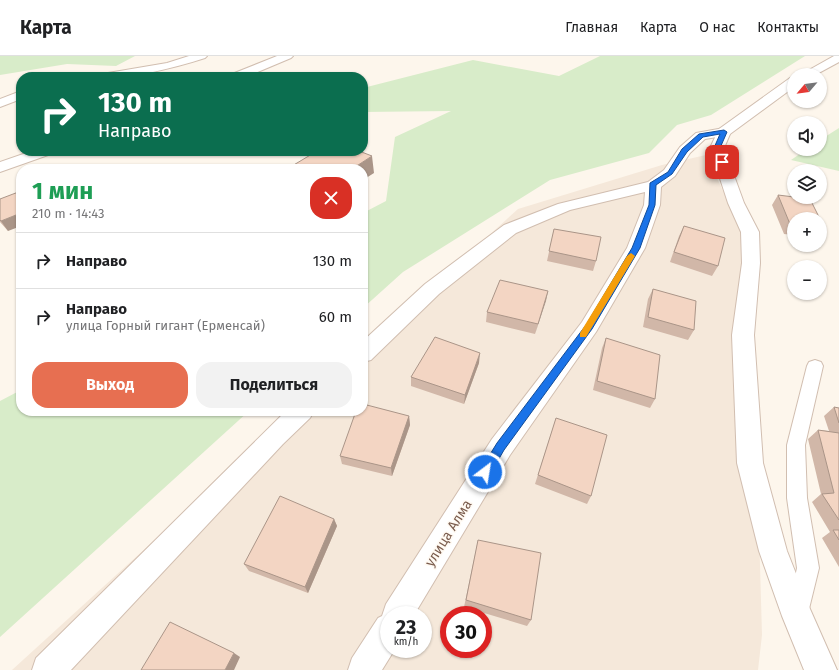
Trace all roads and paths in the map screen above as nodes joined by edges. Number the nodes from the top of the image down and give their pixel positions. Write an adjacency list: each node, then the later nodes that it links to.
1 (201, 56): 5 (street)
2 (287, 56): 6 (street)
3 (839, 58): 4 (street)
4 (820, 68)
5 (136, 72)
6 (248, 72)
7 (787, 86): 10 (street)
8 (16, 98): 9 (street)
9 (0, 103)
10 (724, 132): 13 (street); 18 (street)
11 (32, 156): 12 (street)
12 (0, 167)
13 (652, 185): 14 (street); 17 (street, улица Алма)
14 (368, 349)
15 (814, 366): 18 (lane)
16 (297, 416): 20 (street)
17 (403, 606)
18 (797, 616): 22 (street)
19 (380, 644): 21 (street)
20 (48, 670)
21 (364, 670)
22 (821, 670)

